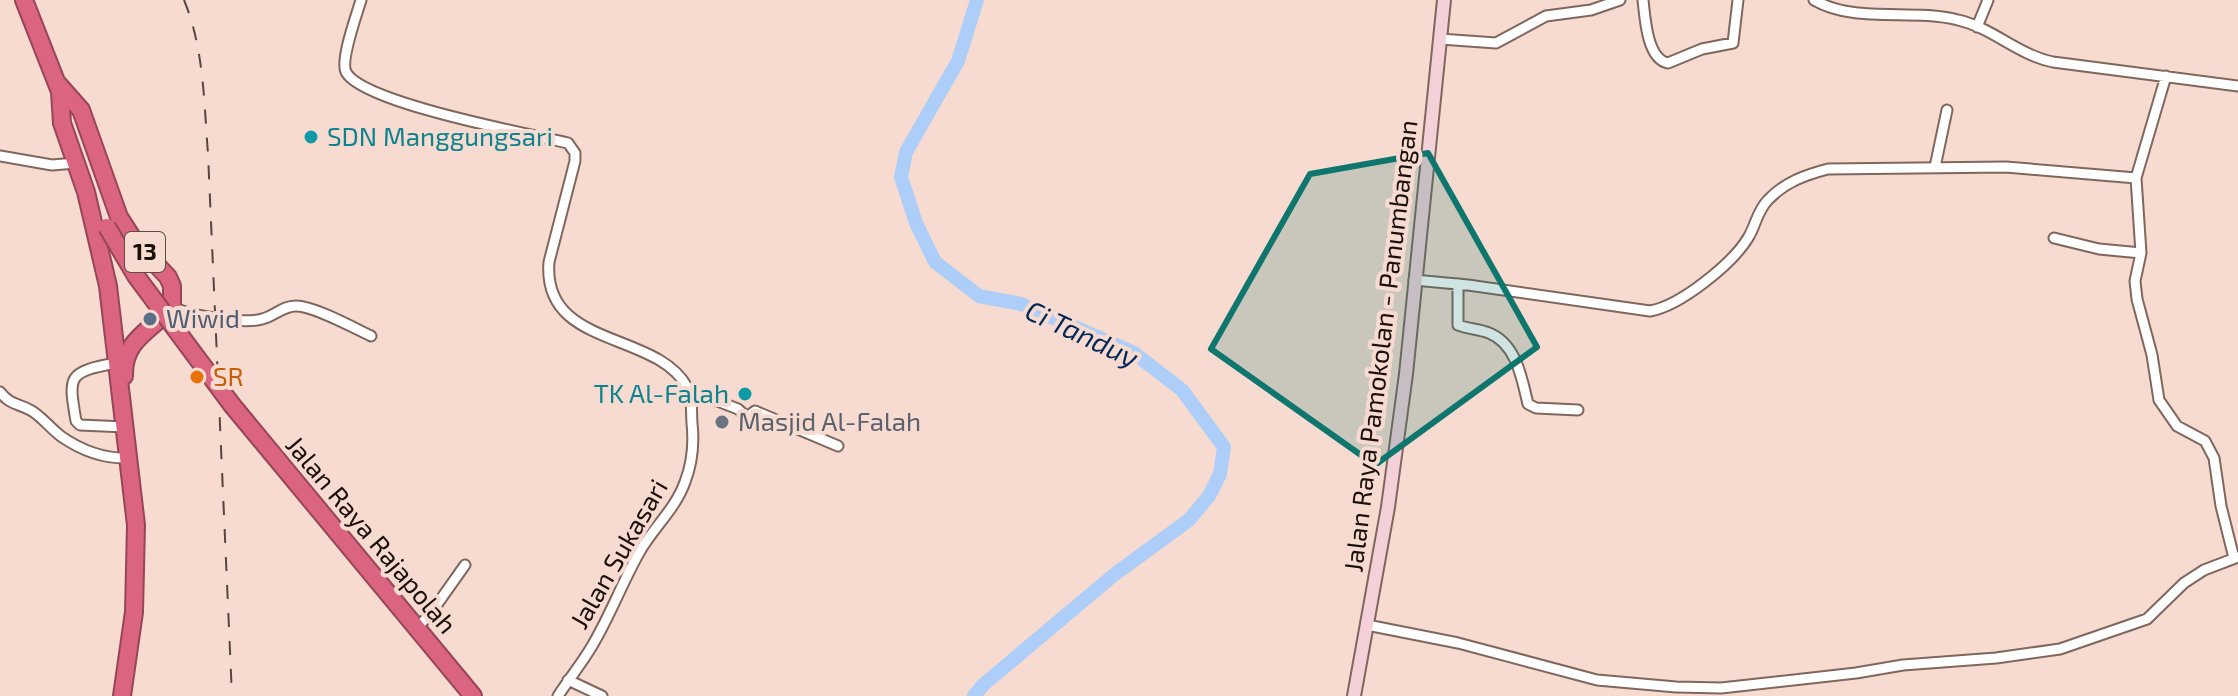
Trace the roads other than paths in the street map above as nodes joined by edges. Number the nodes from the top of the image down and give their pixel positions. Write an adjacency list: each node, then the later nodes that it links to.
1 (24, 0): 13 (highway, 13)
2 (361, 0): 26 (street)
3 (1444, 0): 10 (main road, Jalan Raya Pamokolan - Panumbangan)
4 (1620, 0): 10 (street)
5 (1643, 0): 6 (street)
6 (1738, 0)
7 (1814, 0): 9 (street)
8 (1988, 0): 9 (street)
9 (1977, 27): 11 (street)
10 (1440, 39): 21 (main road, Jalan Raya Pamokolan - Panumbangan)
11 (2166, 76): 12 (street); 18 (street)
12 (2238, 86)
13 (58, 88): 16 (highway, 13); 23 (highway, 13); 35 (highway, Jalan Raya Rajapolah / 13, bridge)
14 (1947, 110): 17 (street)
15 (0, 156): 16 (street)
16 (76, 163): 25 (highway, 13)
17 (1935, 167): 18 (street); 22 (street)
18 (2136, 178): 20 (street)
19 (2054, 238): 20 (street)
20 (2141, 253): 32 (street)
21 (1414, 280): 22 (street); 34 (main road, Jalan Raya Pamokolan - Panumbangan)
22 (1458, 284): 28 (street)
23 (172, 306): 24 (street); 29 (highway, 13)
24 (371, 336)
25 (116, 363): 29 (highway, 13); 29 (street)
26 (689, 390): 30 (street); 36 (street, Jalan Sukasari)
27 (0, 392): 31 (street)
28 (1578, 410)
29 (125, 422): 31 (highway, 13)
30 (838, 446)
31 (129, 458): 37 (highway, 13)
32 (2236, 557): 34 (street)
33 (465, 565): 35 (street)
34 (1367, 625): 41 (main road, Jalan Raya Pamokolan - Panumbangan)
35 (417, 628): 38 (highway, Jalan Raya Rajapolah / 13)
36 (568, 680): 39 (street, Jalan Sukasari); 40 (street)
37 (122, 696)
38 (473, 696)
39 (558, 696)
40 (602, 696)
41 (1354, 696)

